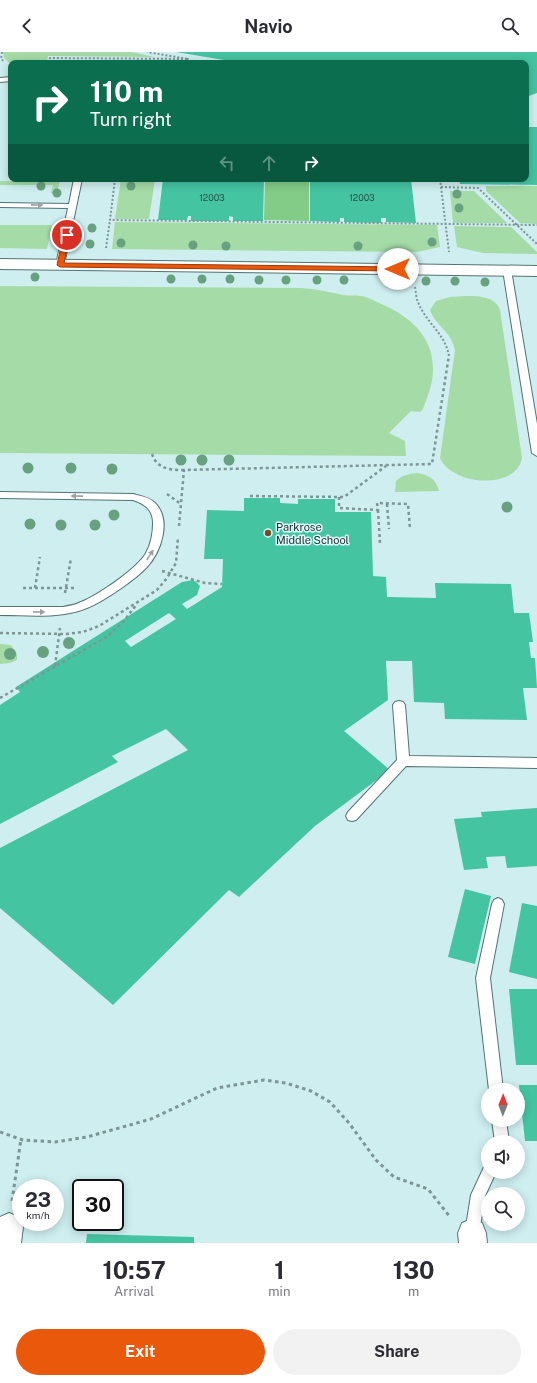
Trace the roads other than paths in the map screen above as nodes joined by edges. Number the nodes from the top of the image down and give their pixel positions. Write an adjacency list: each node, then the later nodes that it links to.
1 (77, 182): 3 (lane)
2 (0, 205): 3 (lane, one-way to 3)
3 (73, 206): 5 (lane)
4 (0, 264): 5 (street)
5 (60, 265): 6 (street)
6 (507, 270): 7 (street); 8 (lane)
7 (537, 271)
8 (537, 453)
9 (0, 495): 10 (lane, one-way to 9)
10 (0, 611)
11 (399, 705): 12 (lane)
12 (403, 761): 13 (lane); 14 (lane)
13 (537, 763)
14 (352, 816)
15 (498, 904): 16 (lane)
16 (495, 1083)
17 (486, 1179): 18 (lane)
18 (472, 1238)

